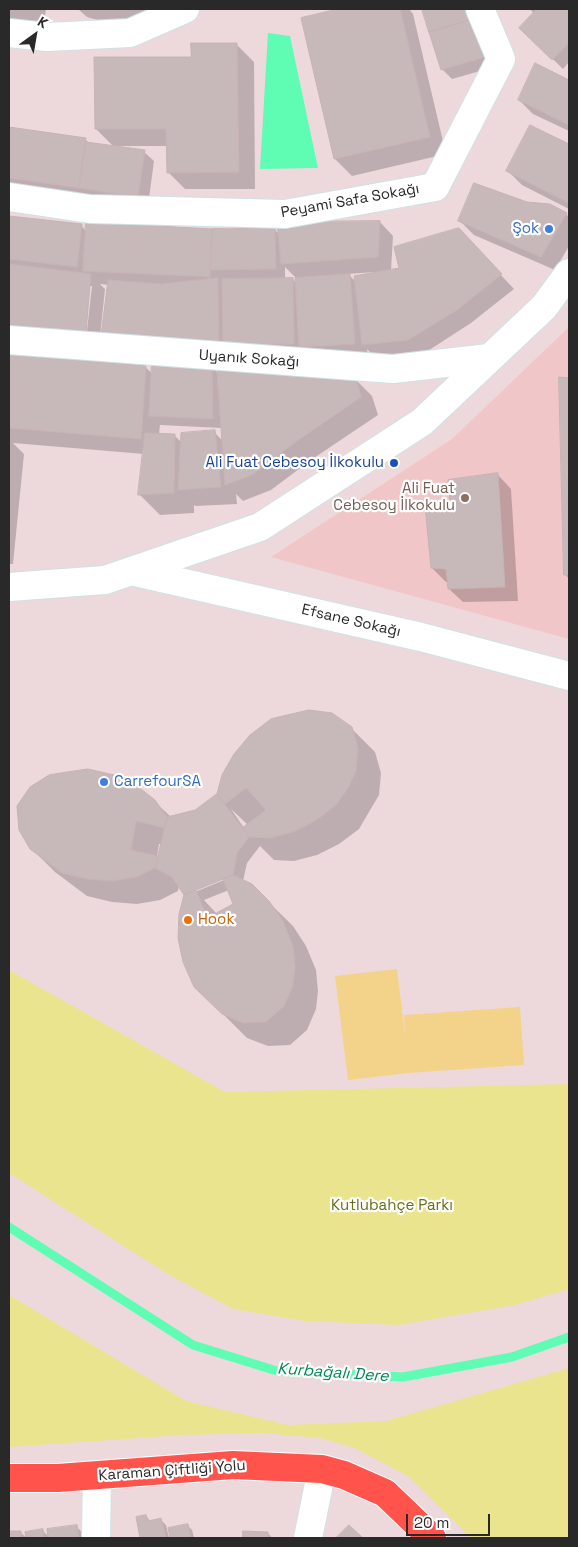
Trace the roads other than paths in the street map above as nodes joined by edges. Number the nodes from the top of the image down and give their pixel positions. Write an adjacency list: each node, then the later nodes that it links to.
1 (185, 9): 3 (street)
2 (480, 9): 4 (street, Peyami Safa Sokağı)
3 (9, 33)
4 (9, 197)
5 (569, 273): 7 (street)
6 (9, 340): 7 (street, Uyanık Sokağı)
7 (489, 358): 8 (street)
8 (132, 571): 9 (street); 10 (street, Efsane Sokağı)
9 (9, 586)
10 (569, 676)
11 (322, 1469): 12 (main road, Karaman Çiftliği Yolu); 15 (street); 16 (main road, Karaman Çiftliği Yolu)
12 (97, 1475): 13 (main road, Karaman Çiftliği Yolu); 14 (street)
13 (9, 1478)
14 (96, 1538)
15 (308, 1538)
16 (432, 1538)

